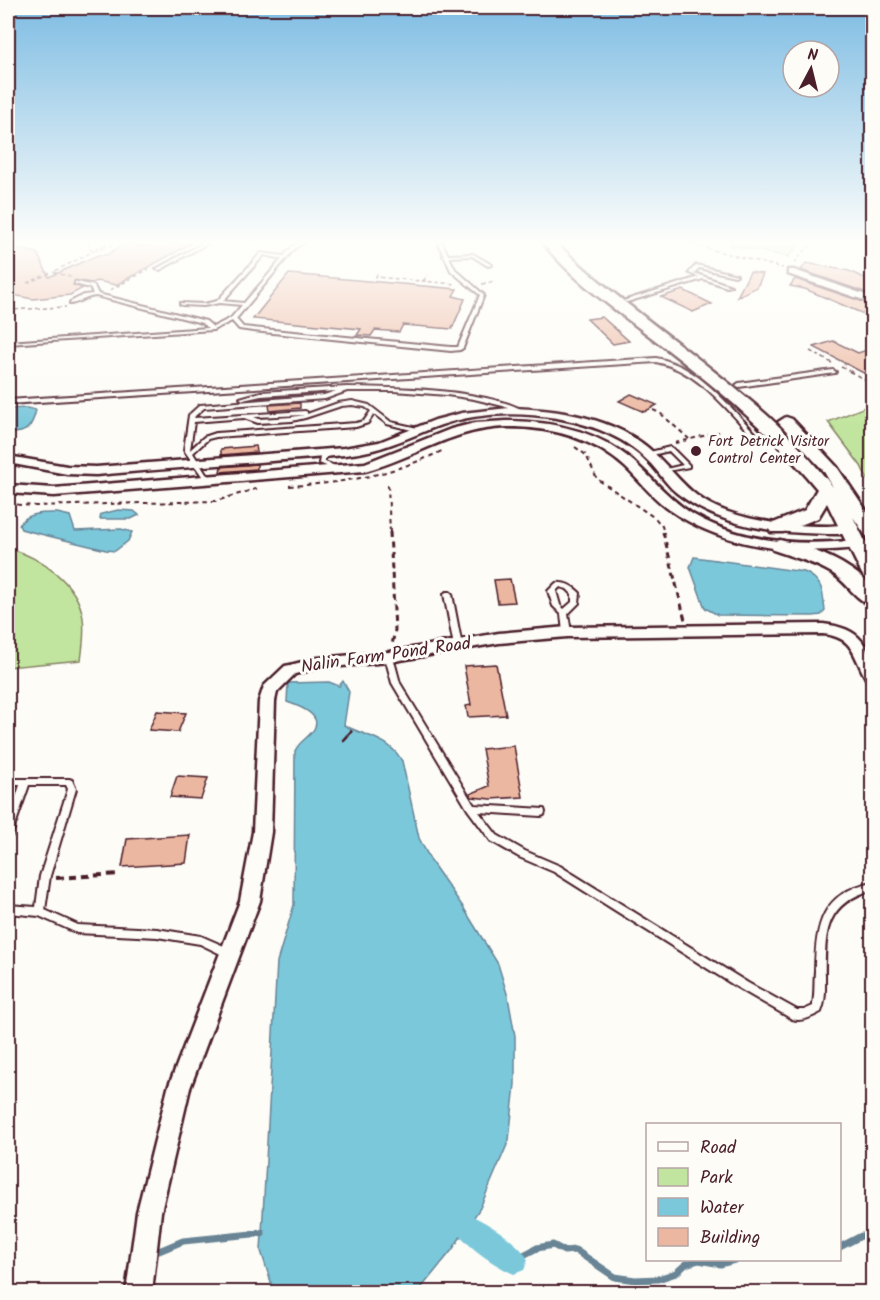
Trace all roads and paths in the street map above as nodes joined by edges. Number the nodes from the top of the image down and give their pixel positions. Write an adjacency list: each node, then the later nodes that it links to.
1 (131, 304): 14 (lane)
2 (182, 304): 3 (lane)
3 (211, 304)
4 (240, 304): 5 (lane)
5 (244, 304): 13 (lane)
6 (478, 304): 13 (lane)
7 (615, 304): 44 (main road)
8 (630, 304): 19 (main road)
9 (71, 305): 10 (path)
10 (21, 309): 11 (path); 12 (path)
11 (8, 310)
12 (18, 316)
13 (233, 319): 14 (lane)
14 (213, 329): 15 (lane)
15 (8, 343)
16 (833, 372): 19 (lane)
17 (8, 374): 18 (lane)
18 (8, 382)
19 (739, 385): 46 (main road)
20 (8, 402): 26 (lane)
21 (653, 410): 27 (path)
22 (373, 412): 24 (lane); 25 (lane); 32 (lane)
23 (522, 412): 24 (lane); 25 (street); 31 (street)
24 (192, 420): 32 (lane)
25 (420, 430): 30 (street)
26 (754, 436)
27 (689, 439)
28 (568, 443): 52 (path)
29 (448, 448): 41 (path)
30 (328, 453): 32 (street); 36 (lane)
31 (651, 457): 34 (street); 37 (street); 37 (lane)
32 (193, 458): 35 (street); 38 (lane)
33 (8, 460): 35 (street)
34 (626, 467): 36 (street); 47 (street)
35 (130, 468): 40 (street)
36 (346, 470): 38 (street)
37 (664, 471): 47 (street)
38 (213, 481): 40 (street)
39 (388, 485): 55 (path)
40 (127, 487): 43 (street)
41 (278, 487)
42 (264, 488): 45 (path)
43 (8, 489)
44 (826, 489): 46 (main road); 47 (main road)
45 (8, 504)
46 (866, 534): 47 (street); 48 (main road)
47 (778, 537): 50 (main road)
48 (873, 574)
49 (448, 594): 54 (lane)
50 (873, 599)
51 (564, 613): 53 (lane)
52 (688, 631): 53 (street, Nalin Farm Pond Road); 56 (street, Nalin Farm Pond Road)
53 (567, 632): 54 (street, Nalin Farm Pond Road)
54 (458, 645): 55 (street, Nalin Farm Pond Road)
55 (389, 657): 61 (lane); 69 (street, Nalin Farm Pond Road)
56 (873, 676)
57 (354, 728): 58 (path)
58 (343, 741)
59 (8, 782): 60 (lane)
60 (25, 783): 63 (lane); 65 (lane)
61 (471, 808): 62 (lane); 66 (lane)
62 (541, 813)
63 (8, 834)
64 (118, 874): 65 (path)
65 (45, 876): 68 (lane)
66 (873, 886)
67 (8, 909): 68 (lane)
68 (40, 912): 69 (lane)
69 (231, 954): 70 (street, Nalin Farm Pond Road)
70 (139, 1293)

